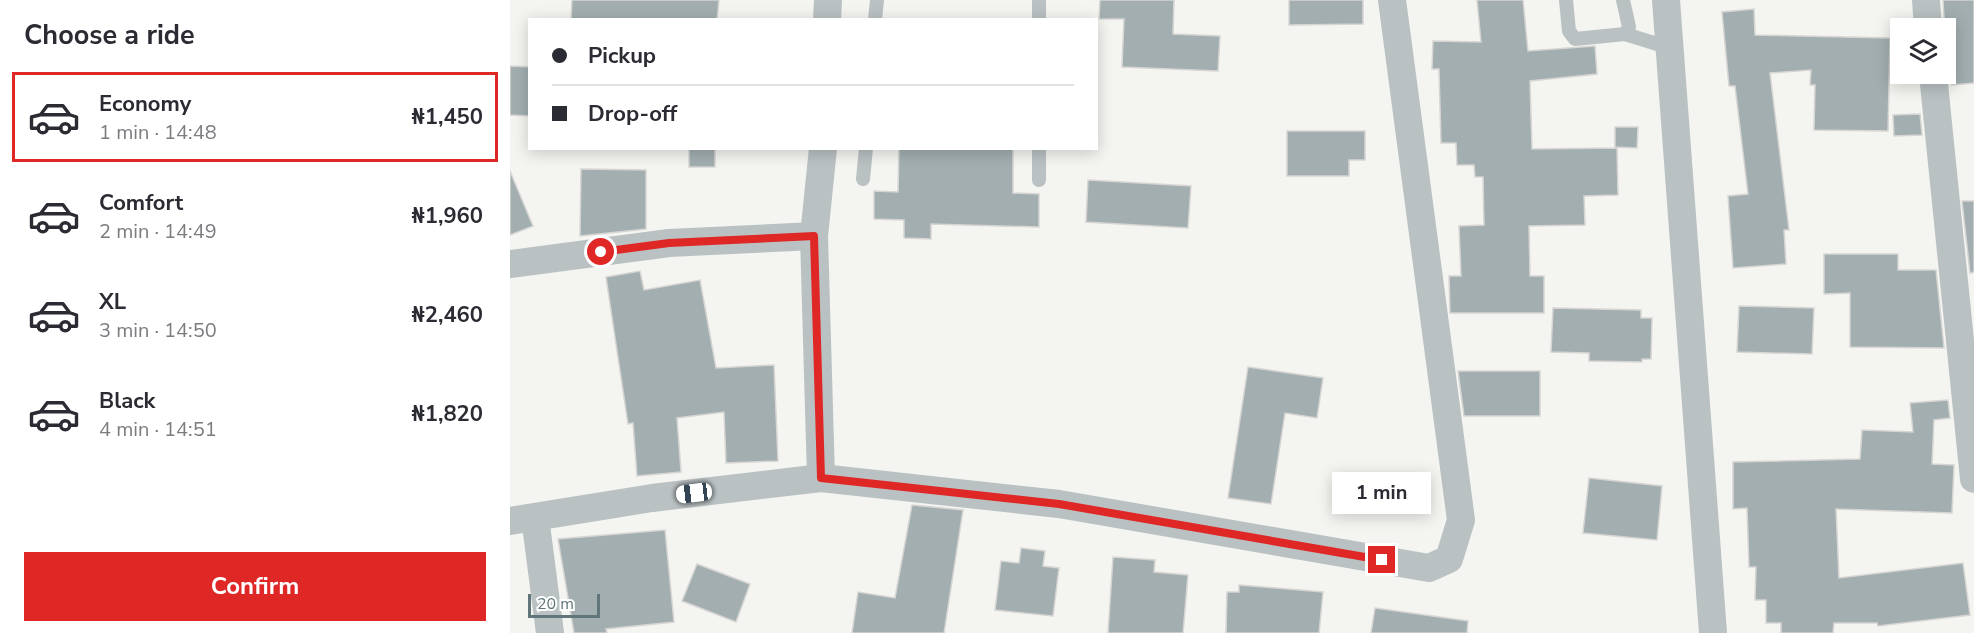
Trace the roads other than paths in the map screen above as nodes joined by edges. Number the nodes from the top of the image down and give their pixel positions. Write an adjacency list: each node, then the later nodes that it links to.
1 (828, 0): 9 (street)
2 (877, 0): 10 (lane)
3 (1039, 0): 11 (lane)
4 (1392, 0): 23 (street)
5 (1566, 0): 13 (lane)
6 (1623, 0): 13 (lane)
7 (1666, 0): 14 (street)
8 (1926, 0): 12 (street)
9 (827, 18)
10 (875, 18)
11 (1039, 18)
12 (1927, 18)
13 (1625, 34): 14 (lane)
14 (1670, 48): 27 (street)
15 (1934, 84): 24 (street)
16 (823, 150): 21 (street)
17 (866, 150): 19 (lane)
18 (1039, 150): 20 (lane)
19 (863, 179)
20 (1039, 180)
21 (814, 236): 22 (street); 23 (street)
22 (510, 264)
23 (821, 478): 25 (street)
24 (1974, 479)
25 (522, 519): 26 (street)
26 (550, 633)
27 (1713, 633)

